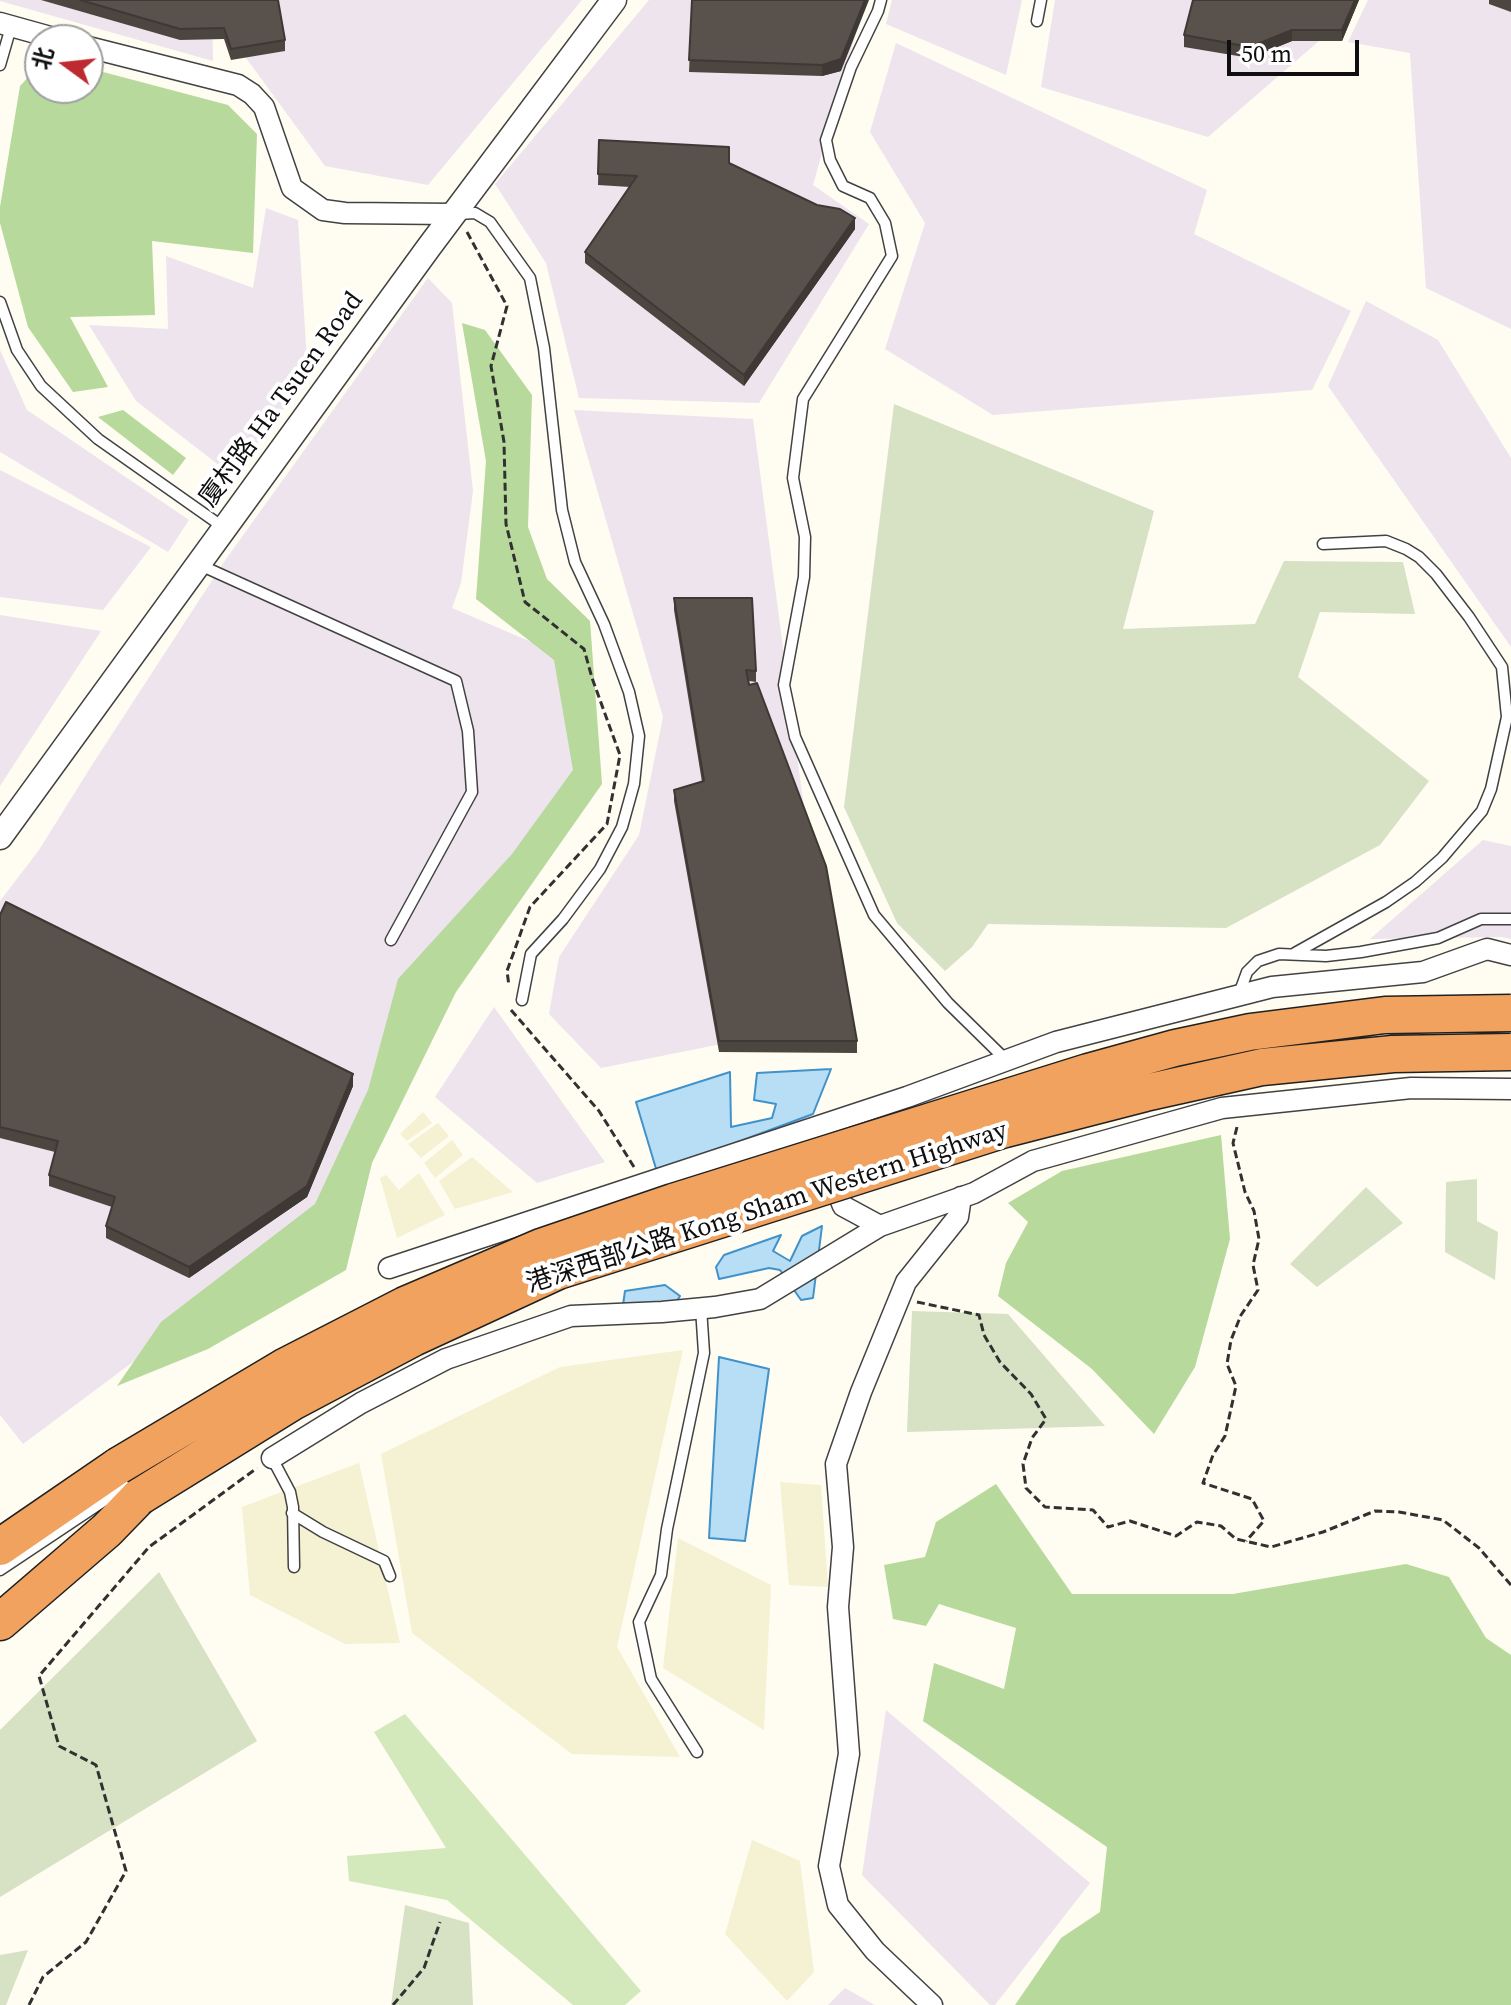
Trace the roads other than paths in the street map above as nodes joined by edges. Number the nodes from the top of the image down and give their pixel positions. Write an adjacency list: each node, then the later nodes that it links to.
1 (614, 0): 8 (street, 廈村路 Ha Tsuen Road)
2 (881, 0): 22 (lane)
3 (1041, 0): 4 (lane)
4 (1037, 21)
5 (6, 25): 7 (lane)
6 (104, 51): 8 (street)
7 (0, 65)
8 (453, 214): 10 (street, 廈村路 Ha Tsuen Road); 19 (lane)
9 (0, 302): 10 (lane)
10 (223, 527): 12 (street, 廈村路 Ha Tsuen Road)
11 (1323, 544): 16 (lane)
12 (197, 564): 13 (street, 廈村路 Ha Tsuen Road); 15 (lane)
13 (0, 837)
14 (1511, 919): 16 (lane)
15 (391, 940)
16 (1295, 953): 18 (lane)
17 (1511, 955): 18 (street)
18 (1238, 996): 22 (street)
19 (522, 1000)
20 (1511, 1013): 33 (highway, 港深西部公路 Kong Sham Western Highway, bridge)
21 (1511, 1052): 34 (highway, 港深西部公路 Kong Sham Western Highway, bridge)
22 (1005, 1059): 24 (street)
23 (1511, 1089): 26 (street)
24 (824, 1124): 25 (street); 28 (street)
25 (826, 1162): 27 (street); 29 (lane)
26 (961, 1197): 27 (street); 44 (street)
27 (880, 1226): 30 (street)
28 (389, 1268)
29 (491, 1282)
30 (701, 1308): 32 (street); 43 (lane)
31 (185, 1446): 39 (lane)
32 (272, 1458): 35 (lane)
33 (118, 1466): 36 (highway); 37 (highway, 港深西部公路 Kong Sham Western Highway)
34 (139, 1497): 41 (highway, 港深西部公路 Kong Sham Western Highway); 42 (highway)
35 (292, 1513): 38 (lane); 40 (lane)
36 (0, 1532)
37 (0, 1547)
38 (294, 1567)
39 (0, 1570)
40 (390, 1576)
41 (0, 1589)
42 (0, 1622)
43 (697, 1752)
44 (932, 2005)

